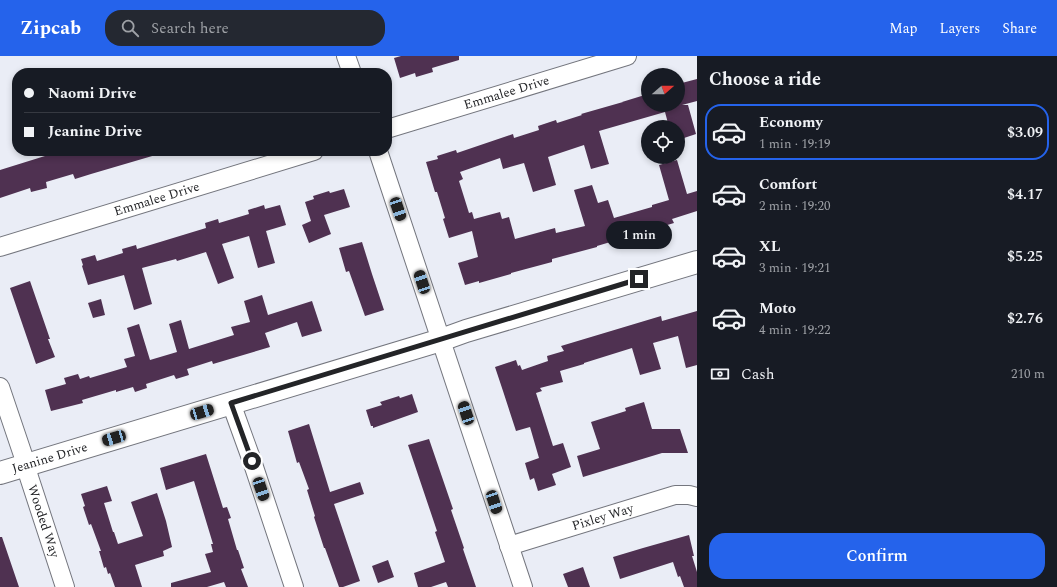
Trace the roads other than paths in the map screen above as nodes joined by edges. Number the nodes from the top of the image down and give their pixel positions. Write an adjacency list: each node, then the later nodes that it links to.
1 (346, 56): 3 (street)
2 (627, 56): 4 (street, Emmalee Drive)
3 (350, 68)
4 (392, 127)
5 (297, 156): 7 (street, Emmalee Drive)
6 (380, 156): 9 (street)
7 (0, 246)
8 (697, 262): 9 (street, Jeanine Drive)
9 (441, 340): 11 (street, Jeanine Drive); 15 (street)
10 (0, 387): 12 (street, Wooded Way)
11 (231, 403): 12 (street, Jeanine Drive); 17 (street)
12 (26, 464): 13 (street, Jeanine Drive); 16 (street, Wooded Way)
13 (0, 472)
14 (697, 497): 15 (street, Pixley Way)
15 (509, 546): 18 (street)
16 (65, 587)
17 (294, 587)
18 (523, 587)

